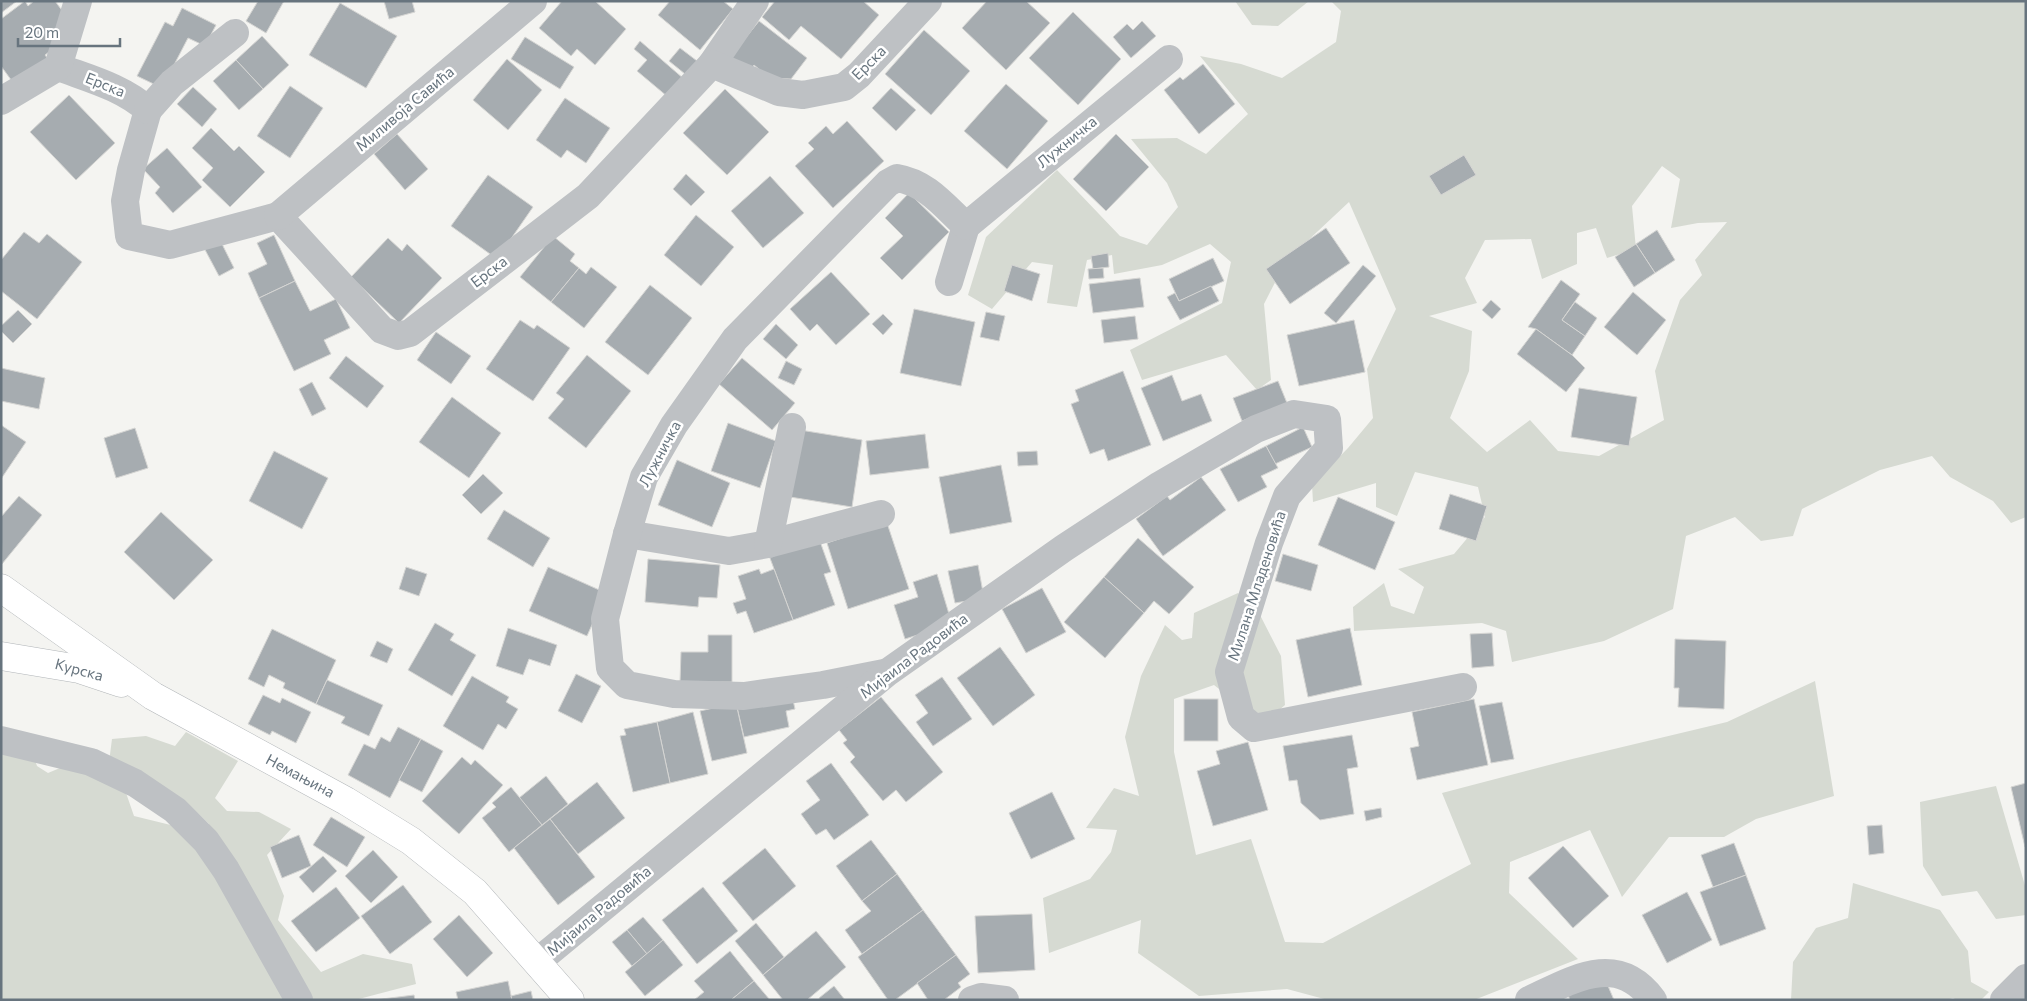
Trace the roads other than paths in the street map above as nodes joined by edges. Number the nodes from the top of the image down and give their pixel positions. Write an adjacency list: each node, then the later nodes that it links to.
1 (78, 1): 8 (street)
2 (533, 1): 11 (street, Миливоја Савића)
3 (755, 1): 7 (street)
4 (928, 1): 7 (street, Ерска)
5 (235, 33): 10 (street)
6 (1169, 58): 12 (street, Лужничка)
7 (712, 64): 11 (street, Ерска)
8 (58, 67): 9 (street); 10 (street, Ерска)
9 (1, 101)
10 (148, 110): 11 (street)
11 (278, 216)
12 (966, 226): 13 (street); 17 (street, Лужничка)
13 (950, 282)
14 (1327, 419): 21 (street, Мијаила Радовића); 22 (street, Милана Младеновића)
15 (792, 426): 18 (street)
16 (881, 514): 18 (street)
17 (627, 534): 18 (street); 21 (street, Лужничка)
18 (768, 544)
19 (1, 588): 23 (main road, Немањина)
20 (1, 656): 23 (main road, Курска)
21 (888, 672): 25 (street, Мијаила Радовића)
22 (1463, 687)
23 (153, 696): 25 (main road, Немањина)
24 (1, 740): 27 (street)
25 (537, 962): 28 (main road, Немањина)
26 (2026, 978): 33 (street)
27 (299, 1000)
28 (570, 1000)
29 (972, 1000): 30 (street)
30 (1005, 1000)
31 (1529, 1000): 32 (street)
32 (1653, 1000)
33 (2004, 1000)

